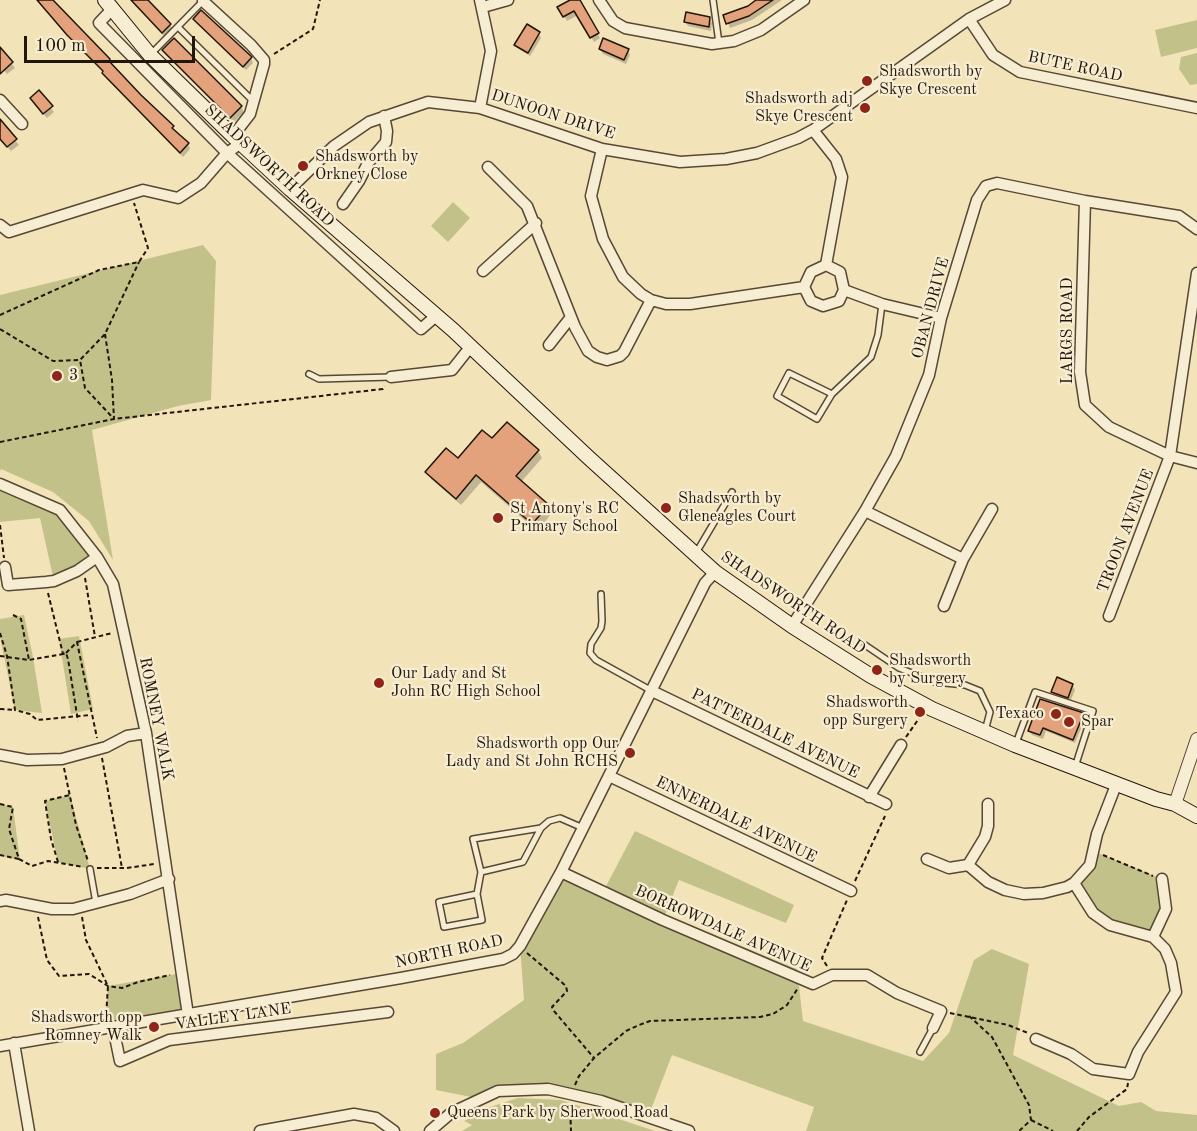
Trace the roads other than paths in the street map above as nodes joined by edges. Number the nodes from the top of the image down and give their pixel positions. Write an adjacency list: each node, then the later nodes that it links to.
1 (508, 0): 7 (street)
2 (599, 0): 11 (street)
3 (713, 0): 11 (lane)
4 (804, 0): 11 (street)
5 (1005, 0): 9 (street, DUNOON DRIVE)
6 (203, 1): 10 (lane); 14 (street)
7 (482, 3): 15 (street)
8 (109, 4): 12 (main road, SHADSWORTH ROAD); 22 (street, SHADSWORTH ROAD)
9 (969, 20): 16 (street, BUTE ROAD); 19 (street, DUNOON DRIVE)
10 (178, 27): 12 (lane); 14 (lane)
11 (719, 44)
12 (150, 55): 20 (main road, SHADSWORTH ROAD)
13 (0, 100): 18 (street)
14 (254, 102): 20 (street)
15 (480, 108): 17 (street, DUNOON DRIVE); 21 (street, DUNOON DRIVE)
16 (1197, 108)
17 (384, 116): 24 (street, DUNOON DRIVE); 26 (street)
18 (22, 124)
19 (813, 130): 21 (street, DUNOON DRIVE); 30 (street)
20 (237, 140): 22 (street); 24 (main road, SHADSWORTH ROAD)
21 (602, 149): 35 (street)
22 (227, 153): 28 (street); 37 (street, SHADSWORTH ROAD)
23 (488, 166): 27 (street)
24 (290, 189): 37 (main road, SHADSWORTH ROAD)
25 (1085, 201): 29 (street, OBAN DRIVE); 39 (street, OBAN DRIVE); 45 (street, LARGS ROAD)
26 (343, 204)
27 (536, 223): 31 (street); 38 (street)
28 (0, 225)
29 (1197, 229)
30 (826, 265): 33 (street); 34 (street)
31 (483, 271)
32 (1197, 273): 45 (street)
33 (804, 287): 34 (street); 35 (street)
34 (844, 291): 36 (street)
35 (651, 300): 38 (street)
36 (882, 304): 39 (street); 44 (lane)
37 (436, 315): 41 (main road, SHADSWORTH ROAD)
38 (571, 317): 40 (street)
39 (941, 318): 50 (street, OBAN DRIVE)
40 (549, 345)
41 (471, 346): 43 (street); 51 (main road, SHADSWORTH ROAD)
42 (309, 374): 43 (lane)
43 (391, 376)
44 (832, 394): 44 (lane)
45 (1170, 456): 46 (street, LARGS ROAD); 58 (street, TROON AVENUE)
46 (1197, 463)
47 (0, 484): 52 (street, ROMNEY WALK)
48 (732, 492): 51 (lane)
49 (992, 509): 53 (street)
50 (865, 512): 53 (street); 59 (street, OBAN DRIVE)
51 (696, 554): 55 (main road, SHADSWORTH ROAD)
52 (97, 557): 54 (street); 62 (street, ROMNEY WALK)
53 (963, 559): 57 (street)
54 (5, 567)
55 (715, 572): 59 (main road, SHADSWORTH ROAD); 61 (street, NORTH ROAD)
56 (601, 594): 61 (lane)
57 (944, 606)
58 (1109, 616)
59 (792, 626): 63 (main road, SHADSWORTH ROAD)
60 (865, 645): 63 (lane)
61 (652, 691): 69 (street, NORTH ROAD); 71 (street, PATTERDALE AVENUE)
62 (146, 733): 67 (street); 83 (street, ROMNEY WALK)
63 (985, 733): 66 (main road, SHADSWORTH ROAD)
64 (1197, 740): 74 (street)
65 (901, 745): 71 (street)
66 (1014, 745): 68 (main road, SHADSWORTH ROAD); 68 (lane)
67 (0, 755)
68 (1075, 768): 70 (main road, SHADSWORTH ROAD)
69 (609, 776): 77 (street, NORTH ROAD); 86 (street, ENNERDALE AVENUE)
70 (1116, 784): 74 (main road, SHADSWORTH ROAD); 85 (street)
71 (869, 797): 72 (street, PATTERDALE AVENUE)
72 (886, 804)
73 (988, 804): 79 (street)
74 (1175, 804): 75 (main road, SHADSWORTH ROAD)
75 (1197, 816)
76 (541, 828): 77 (lane); 81 (lane); 81 (lane)
77 (583, 828): 82 (street, NORTH ROAD)
78 (927, 859): 79 (street)
79 (968, 865): 85 (street)
80 (90, 868): 89 (lane)
81 (481, 872): 87 (lane)
82 (561, 872): 92 (street, NORTH ROAD); 94 (street, BORROWDALE AVENUE)
83 (169, 879): 89 (street); 92 (street, ROMNEY WALK)
84 (1161, 879): 90 (street)
85 (1074, 883): 90 (street)
86 (851, 891)
87 (477, 894): 87 (lane)
88 (0, 902): 89 (street)
89 (96, 903)
90 (1153, 937): 95 (street)
91 (388, 1012): 93 (street, VALLEY LANE)
92 (188, 1015): 93 (street, NORTH ROAD)
93 (109, 1028): 96 (street, NORTH ROAD)
94 (933, 1028): 98 (lane)
95 (1036, 1039)
96 (14, 1043): 97 (street, NORTH ROAD); 99 (street)
97 (0, 1046)
98 (920, 1052)
99 (29, 1131)
100 (260, 1131): 101 (street)
101 (394, 1131)
102 (430, 1131): 103 (street)
103 (689, 1131)

